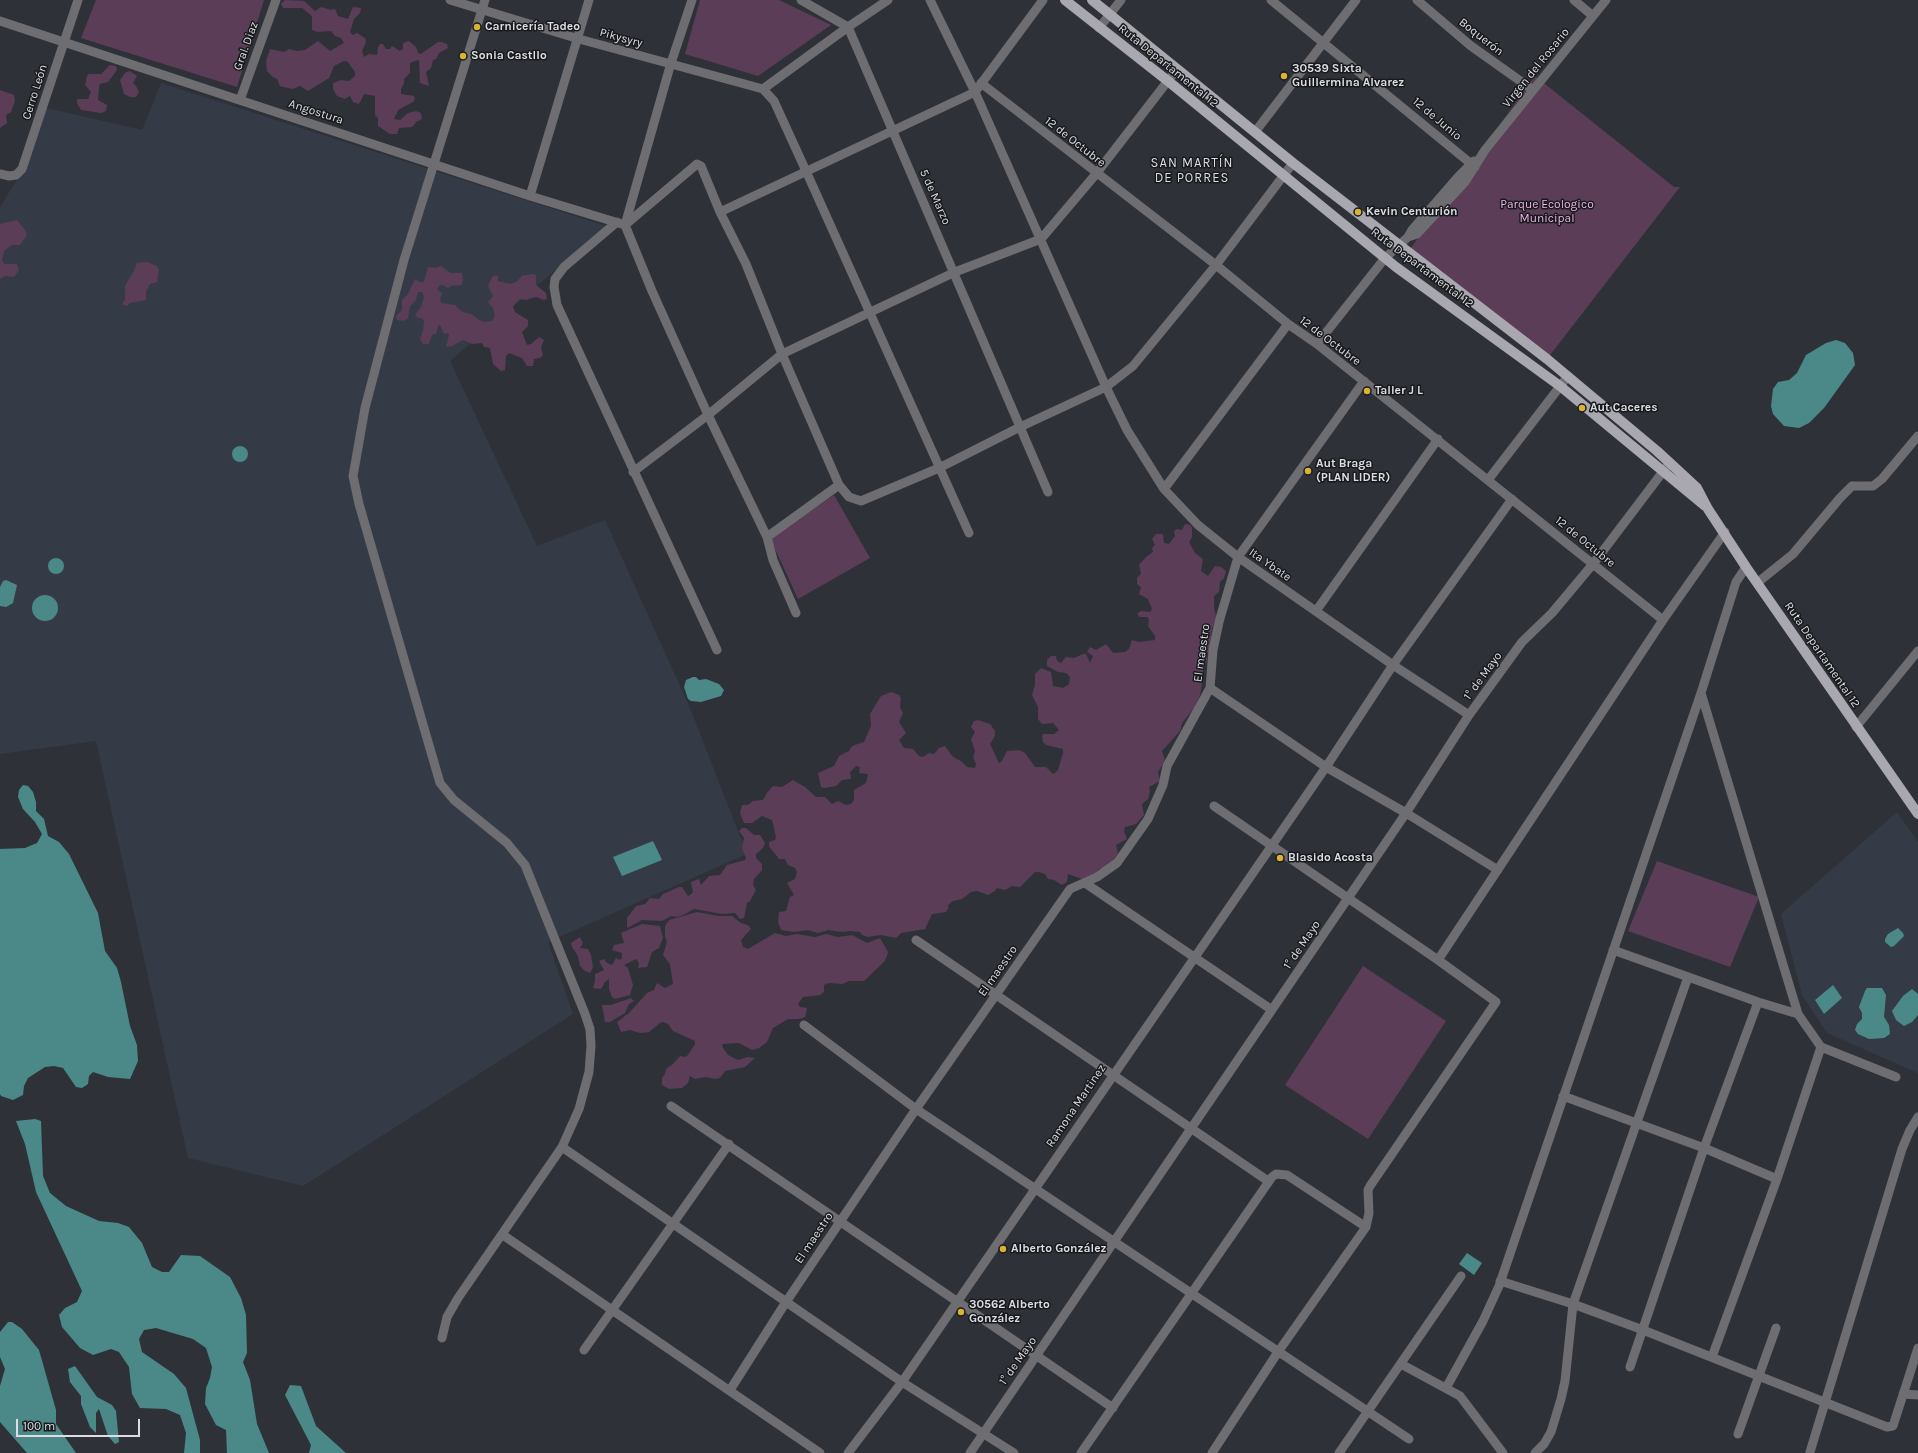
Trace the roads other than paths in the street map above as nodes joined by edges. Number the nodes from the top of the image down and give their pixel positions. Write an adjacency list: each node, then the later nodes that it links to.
1 (78, 0): 27 (street, Cerro León)
2 (276, 0): 35 (street, Gral. Diaz)
3 (450, 0): 19 (street, Pikysyry)
4 (485, 0): 19 (street)
5 (590, 0): 25 (street)
6 (692, 0): 28 (street)
7 (801, 0): 23 (street)
8 (888, 0): 23 (street)
9 (930, 0): 34 (street, Ita Ybate)
10 (1043, 0): 31 (street)
11 (1065, 0): 24 (main road, Ruta Departamental 12)
12 (1092, 0): 20 (main road, Ruta Departamental 12)
13 (1121, 0): 20 (street)
14 (1271, 0): 26 (street, 12 de Junio)
15 (1356, 0): 26 (street)
16 (1417, 0): 33 (street, Boquerón)
17 (1574, 0): 21 (street)
18 (1606, 0): 21 (street, Virgen del Rosario)
19 (482, 10): 25 (street, Pikysyry); 39 (street)
20 (1110, 14): 24 (street); 29 (main road, Ruta Departamental 12)
21 (1594, 16): 33 (street, Virgen del Rosario)
22 (0, 21): 27 (street, Angostura)
23 (848, 27): 32 (street); 36 (street, 5 de Marzo)
24 (1100, 28): 30 (main road, Ruta Departamental 12)
25 (579, 39): 28 (street, Pikysyry); 45 (street)
26 (1323, 41): 37 (street); 40 (street, 12 de Junio)
27 (64, 42): 35 (street, Angostura); 42 (street, Cerro León)
28 (671, 63): 32 (street, Pikysyry); 47 (street)
29 (1177, 69): 30 (street); 37 (main road, Ruta Departamental 12)
30 (1168, 81): 43 (street); 44 (main road, Ruta Departamental 12)
31 (981, 84): 34 (street); 43 (street, 12 de Octubre)
32 (763, 89): 41 (street)
33 (1533, 90): 40 (street, Virgen del Rosario)
34 (975, 92): 36 (street); 48 (street, Ita Ybate)
35 (240, 100): 39 (street, Angostura)
36 (893, 131): 41 (street); 52 (street, 5 de Marzo)
37 (1255, 132): 38 (main road, Ruta Departamental 12)
38 (1293, 163): 44 (street); 49 (main road, Ruta Departamental 12)
39 (435, 165): 45 (street, Angostura); 120 (street)
40 (1473, 165): 49 (street, Virgen del Rosario)
41 (806, 172): 46 (street); 53 (street)
42 (0, 174)
43 (1096, 174): 48 (street); 51 (street, 12 de Octubre)
44 (1284, 176): 50 (main road, Ruta Departamental 12); 51 (street)
45 (530, 196): 47 (street, Angostura)
46 (720, 212): 47 (street); 56 (street)
47 (621, 223): 61 (street); 67 (street)
48 (1041, 239): 52 (street); 60 (street, Ita Ybate)
49 (1399, 245): 50 (street, Virgen del Rosario); 57 (main road, Ruta Departamental 12)
50 (1385, 258): 55 (street, Virgen del Rosario); 59 (main road, Ruta Departamental 12)
51 (1216, 265): 54 (street, 12 de Octubre); 60 (street)
52 (955, 272): 53 (street); 62 (street, 5 de Marzo)
53 (868, 312): 56 (street); 66 (street)
54 (1288, 324): 55 (street, 12 de Octubre); 71 (street)
55 (1317, 344): 58 (street, 12 de Octubre)
56 (782, 354): 61 (street); 70 (street)
57 (1568, 376): 59 (street); 65 (main road, Ruta Departamental 12)
58 (1364, 381): 64 (street, 12 de Octubre); 78 (street, El maestro)
59 (1560, 386): 68 (main road, Ruta Departamental 12); 69 (street)
60 (1106, 387): 62 (street); 71 (street, Ita Ybate)
61 (708, 415): 67 (street); 77 (street)
62 (1020, 427): 66 (street); 72 (street, 5 de Marzo)
63 (1918, 436): 81 (street)
64 (1438, 440): 69 (street, 12 de Octubre); 82 (street)
65 (1670, 463): 68 (street, 1° de Mayo); 74 (main road, Ruta Departamental 12)
66 (939, 468): 70 (street); 76 (street)
67 (633, 472): 85 (street)
68 (1663, 472): 74 (main road, Ruta Departamental 12); 79 (street, 1° de Mayo)
69 (1488, 480): 73 (street, 12 de Octubre)
70 (839, 485): 77 (street)
71 (1164, 489): 78 (street, Ita Ybate)
72 (1048, 492)
73 (1512, 499): 79 (street, 12 de Octubre); 87 (street, Ramona Martinez)
74 (1708, 508): 75 (main road, Ruta Departamental 12)
75 (1725, 532): 80 (main road, Ruta Departamental 12); 84 (street)
76 (968, 533)
77 (767, 537): 83 (street)
78 (1238, 557): 82 (street, Ita Ybate); 88 (street, El maestro)
79 (1593, 564): 84 (street, 12 de Octubre); 90 (street, 1° de Mayo)
80 (1746, 567): 81 (main road, Ruta Departamental 12); 89 (street)
81 (1757, 583): 91 (main road, Ruta Departamental 12)
82 (1316, 611): 87 (street, Ita Ybate)
83 (796, 613)
84 (1663, 620): 97 (street)
85 (717, 650)
86 (1918, 651): 91 (street)
87 (1393, 666): 90 (street, Ita Ybate); 92 (street, Ramona Martinez)
88 (1210, 688): 92 (street); 98 (street, El maestro)
89 (1701, 693): 101 (street); 108 (street)
90 (1469, 715): 94 (street, 1° de Mayo)
91 (1856, 727): 95 (main road, Ruta Departamental 12)
92 (1326, 767): 94 (street); 96 (street, Ramona Martinez)
93 (1214, 806): 96 (street)
94 (1406, 813): 97 (street); 99 (street, 1° de Mayo)
95 (1918, 814)
96 (1271, 844): 99 (street); 102 (street, Ramona Martinez)
97 (1498, 870): 103 (street)
98 (1085, 883): 102 (street); 105 (street, El maestro)
99 (1349, 898): 103 (street); 107 (street, 1° de Mayo)
100 (916, 940): 105 (street)
101 (1613, 950): 104 (street); 113 (street)
102 (1194, 956): 107 (street); 111 (street, Ramona Martinez)
103 (1438, 960): 127 (street)
104 (1688, 977): 106 (street); 117 (street)
105 (996, 995): 111 (street); 115 (street, El maestro)
106 (1758, 1002): 108 (street); 121 (street)
107 (1272, 1010): 118 (street, 1° de Mayo)
108 (1798, 1014): 110 (street)
109 (804, 1025): 115 (street)
110 (1821, 1047): 112 (street); 122 (street)
111 (1113, 1075): 118 (street); 124 (street, Ramona Martinez)
112 (1896, 1077)
113 (1563, 1096): 117 (street); 131 (street)
114 (671, 1106): 119 (street)
115 (916, 1109): 124 (street); 125 (street, El maestro)
116 (1918, 1117): 153 (street)
117 (1636, 1123): 121 (street); 135 (street)
118 (1192, 1129): 123 (street); 129 (street, 1° de Mayo)
119 (729, 1144): 125 (street); 126 (street)
120 (562, 1147): 126 (street); 128 (street)
121 (1704, 1148): 122 (street); 138 (street)
122 (1777, 1178): 144 (street)
123 (1268, 1181): 127 (street); 132 (street)
124 (1035, 1188): 129 (street); 133 (street, Ramona Martinez)
125 (840, 1221): 133 (street); 134 (street, El maestro)
126 (673, 1224): 134 (street); 136 (street)
127 (1366, 1227): 142 (street)
128 (503, 1235): 136 (street); 139 (street)
129 (1114, 1242): 132 (street); 143 (street, 1° de Mayo)
130 (1460, 1276): 145 (street)
131 (1500, 1281): 135 (street); 149 (street)
132 (1191, 1293): 142 (street); 154 (street)
133 (957, 1301): 143 (street); 148 (street, Ramona Martinez)
134 (786, 1302): 148 (street); 150 (street, El maestro)
135 (1573, 1304): 138 (street); 168 (street)
136 (612, 1310): 141 (street); 150 (street)
137 (1776, 1328): 147 (street)
138 (1643, 1330): 144 (street); 146 (street)
139 (442, 1338)
140 (1918, 1348): 151 (street)
141 (584, 1350)
142 (1278, 1352): 155 (street); 165 (street)
143 (1037, 1356): 154 (street); 156 (street, 1° de Mayo)
144 (1712, 1357): 147 (street)
145 (1401, 1364): 149 (street); 155 (street)
146 (1630, 1367)
147 (1758, 1375): 153 (street); 157 (street)
148 (902, 1382): 156 (street); 161 (street, Ramona Martinez)
149 (1446, 1388): 167 (street)
150 (730, 1390): 160 (street)
151 (1903, 1394): 152 (street); 153 (street)
152 (1918, 1395)
153 (1826, 1402): 159 (street)
154 (1113, 1408): 164 (street)
155 (1368, 1412): 158 (street); 166 (street)
156 (983, 1434): 162 (street, 1° de Mayo); 163 (street)
157 (1738, 1434)
158 (1408, 1439)
159 (1810, 1452)
160 (820, 1453)
161 (848, 1453)
162 (970, 1453)
163 (1014, 1453)
164 (1081, 1453)
165 (1212, 1453)
166 (1339, 1453)
167 (1503, 1453)
168 (1535, 1453)

